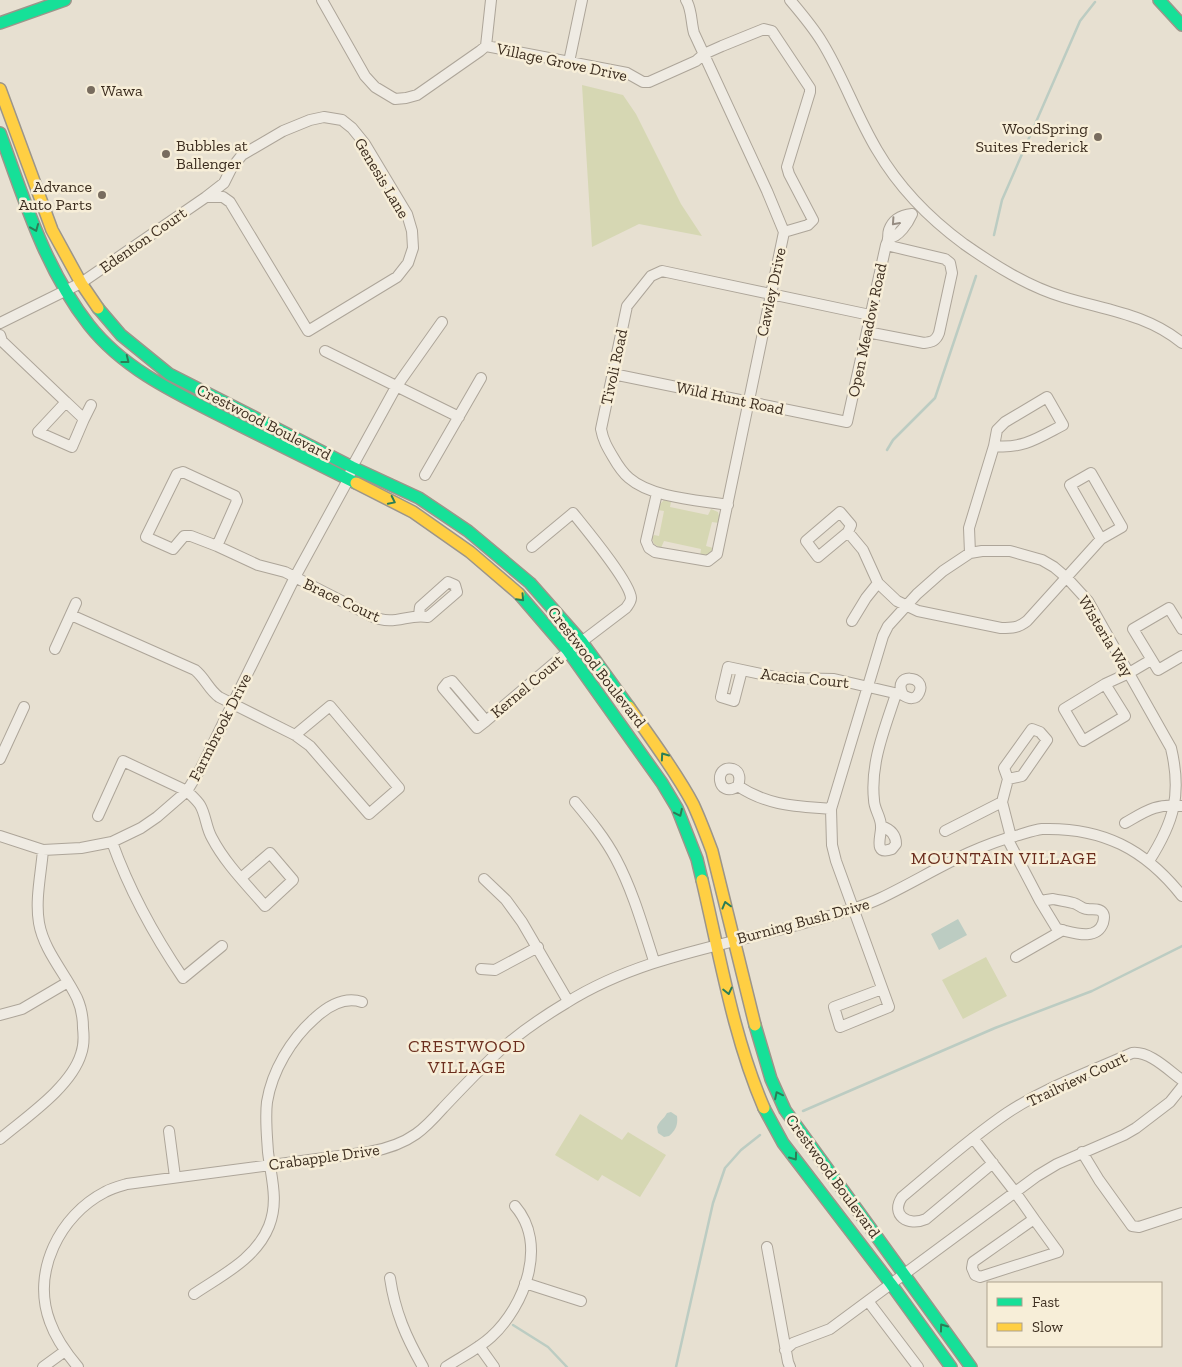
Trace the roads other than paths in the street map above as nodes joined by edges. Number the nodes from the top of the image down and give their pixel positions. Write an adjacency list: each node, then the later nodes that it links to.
1 (65, 0): 8 (main road)
2 (322, 0): 10 (street)
3 (491, 0): 10 (street)
4 (582, 0): 12 (street)
5 (790, 0): 16 (street)
6 (1159, 0): 9 (main road)
7 (690, 2): 11 (street, Cawley Drive)
8 (0, 23)
9 (1182, 25)
10 (486, 46): 12 (street, Village Grove Drive)
11 (704, 54): 12 (street, Village Grove Drive); 17 (street, Cawley Drive); 17 (street, Village Grove Drive)
12 (569, 62)
13 (0, 89): 19 (main road, Crestwood Boulevard)
14 (0, 133): 20 (main road, Crestwood Boulevard, one-way to 20)
15 (206, 197): 15 (street, Genesis Lane); 19 (street, Edenton Court)
16 (920, 206): 18 (street); 27 (street)
17 (784, 232): 21 (street, Cawley Drive)
18 (887, 241): 22 (street, Open Meadow Road); 25 (street)
19 (81, 283): 20 (street, Edenton Court); 39 (main road, Crestwood Boulevard)
20 (66, 291): 24 (street, Edenton Court); 41 (main road, Crestwood Boulevard, one-way to 41)
21 (771, 293): 22 (street); 29 (street, Tivoli Road); 33 (street, Cawley Drive)
22 (870, 315): 25 (street, Open Meadow Road)
23 (442, 322): 31 (street, Farmbrook Drive)
24 (0, 323)
25 (867, 332): 37 (street, Open Meadow Road)
26 (0, 335): 32 (street)
27 (1182, 343)
28 (325, 351): 31 (street)
29 (613, 374): 33 (street, Wild Hunt Road); 42 (street, Tivoli Road)
30 (482, 378): 35 (street)
31 (396, 387): 35 (street); 39 (street, Farmbrook Drive)
32 (66, 402): 36 (street); 36 (street)
33 (749, 402): 37 (street, Wild Hunt Road); 43 (street, Cawley Drive)
34 (91, 404): 36 (street)
35 (458, 418): 40 (street)
36 (84, 419)
37 (847, 422)
38 (994, 446): 38 (street); 48 (street)
39 (352, 467): 41 (street, Farmbrook Drive); 58 (main road, Crestwood Boulevard)
40 (426, 475)
41 (348, 480): 49 (street, Farmbrook Drive); 60 (main road, Crestwood Boulevard, one-way to 60)
42 (656, 493): 43 (street, Tivoli Road); 43 (street, Cawley Drive)
43 (728, 505)
44 (848, 532): 44 (street); 51 (street)
45 (1102, 539): 45 (street); 50 (street)
46 (217, 546): 46 (street, Brace Court); 49 (street, Brace Court)
47 (532, 547): 58 (street, Kernel Court)
48 (970, 553): 50 (street, Wisteria Way); 53 (street, Wisteria Way)
49 (295, 577): 55 (street, Brace Court); 67 (street, Farmbrook Drive)
50 (1067, 578): 53 (street); 64 (street, Wisteria Way)
51 (878, 583): 53 (street); 56 (street)
52 (76, 603): 54 (street)
53 (906, 606): 66 (street, Wisteria Way)
54 (71, 615): 59 (street); 67 (street)
55 (419, 615)
56 (852, 621)
57 (1182, 629): 62 (street)
58 (582, 642): 60 (street, Kernel Court); 94 (main road, Crestwood Boulevard, one-way to 58)
59 (55, 649)
60 (568, 651): 69 (street, Kernel Court); 95 (main road, Crestwood Boulevard, one-way to 95)
61 (1182, 656): 62 (street)
62 (1151, 660): 64 (street)
63 (742, 670): 66 (street, Acacia Court)
64 (1129, 673): 65 (street); 77 (street, Wisteria Way)
65 (1105, 684): 65 (street)
66 (867, 687): 78 (street, Wisteria Way); 81 (street, Acacia Court)
67 (233, 704): 70 (street); 74 (street, Farmbrook Drive)
68 (24, 707): 71 (street)
69 (486, 721): 69 (street, Kernel Court)
70 (295, 735): 70 (street)
71 (0, 759)
72 (1008, 779): 72 (street); 76 (street)
73 (738, 786): 78 (street)
74 (187, 790): 79 (street); 85 (street, Farmbrook Drive); 88 (street)
75 (575, 802): 99 (street)
76 (1002, 802): 82 (street); 84 (street)
77 (1180, 805): 80 (street); 87 (street, Wisteria Way)
78 (831, 809): 92 (street, Wisteria Way)
79 (98, 816)
80 (1125, 824)
81 (881, 826)
82 (945, 831)
83 (0, 836): 86 (street, Farmbrook Drive)
84 (1009, 837): 87 (street, Burning Bush Drive); 91 (street); 92 (street, Burning Bush Drive)
85 (112, 842): 86 (street, Farmbrook Drive); 96 (street)
86 (43, 850): 101 (street)
87 (1150, 861): 90 (street, Burning Bush Drive)
88 (241, 878): 88 (street)
89 (484, 879): 97 (street)
90 (1182, 896)
91 (1040, 901): 93 (street); 93 (street)
92 (852, 909): 94 (street, Burning Bush Drive); 102 (street, Wisteria Way)
93 (1063, 930): 98 (street)
94 (735, 940): 95 (street, Burning Bush Drive); 120 (main road, Crestwood Boulevard, one-way to 94)
95 (717, 944): 99 (street, Crabapple Drive); 123 (main road, Crestwood Boulevard, one-way to 123)
96 (222, 946)
97 (538, 947): 100 (street); 103 (street)
98 (1016, 957)
99 (654, 961): 103 (street, Crabapple Drive)
100 (480, 969)
101 (68, 982): 105 (street); 110 (street)
102 (882, 989): 102 (street, Wisteria Way)
103 (568, 1001): 113 (street, Crabapple Drive)
104 (362, 1002): 113 (street)
105 (0, 1015)
106 (1182, 1080): 109 (street, Trailview Court)
107 (1182, 1087): 111 (street)
108 (169, 1131): 114 (street)
109 (973, 1138): 112 (street); 112 (street, Trailview Court)
110 (0, 1139)
111 (1082, 1152): 115 (street); 117 (street)
112 (993, 1164): 115 (street)
113 (272, 1165): 114 (street, Crabapple Drive); 124 (street)
114 (175, 1177): 129 (street, Crabapple Drive)
115 (1015, 1192): 118 (street); 120 (street)
116 (515, 1206): 122 (street)
117 (1182, 1213)
118 (1034, 1219): 118 (street)
119 (768, 1247): 128 (street)
120 (904, 1274): 123 (street); 138 (main road, Crestwood Boulevard, one-way to 120)
121 (390, 1278): 132 (street)
122 (525, 1283): 125 (street); 127 (street)
123 (891, 1284): 126 (street); 137 (main road, Crestwood Boulevard)
124 (194, 1294)
125 (580, 1301)
126 (868, 1301): 128 (street); 136 (street)
127 (479, 1346): 133 (street); 134 (street)
128 (786, 1350): 135 (street)
129 (65, 1351): 130 (street); 131 (street, Crabapple Drive)
130 (42, 1367)
131 (78, 1367)
132 (423, 1367)
133 (446, 1367)
134 (494, 1367)
135 (790, 1367)
136 (918, 1367)
137 (951, 1367)
138 (971, 1367)

